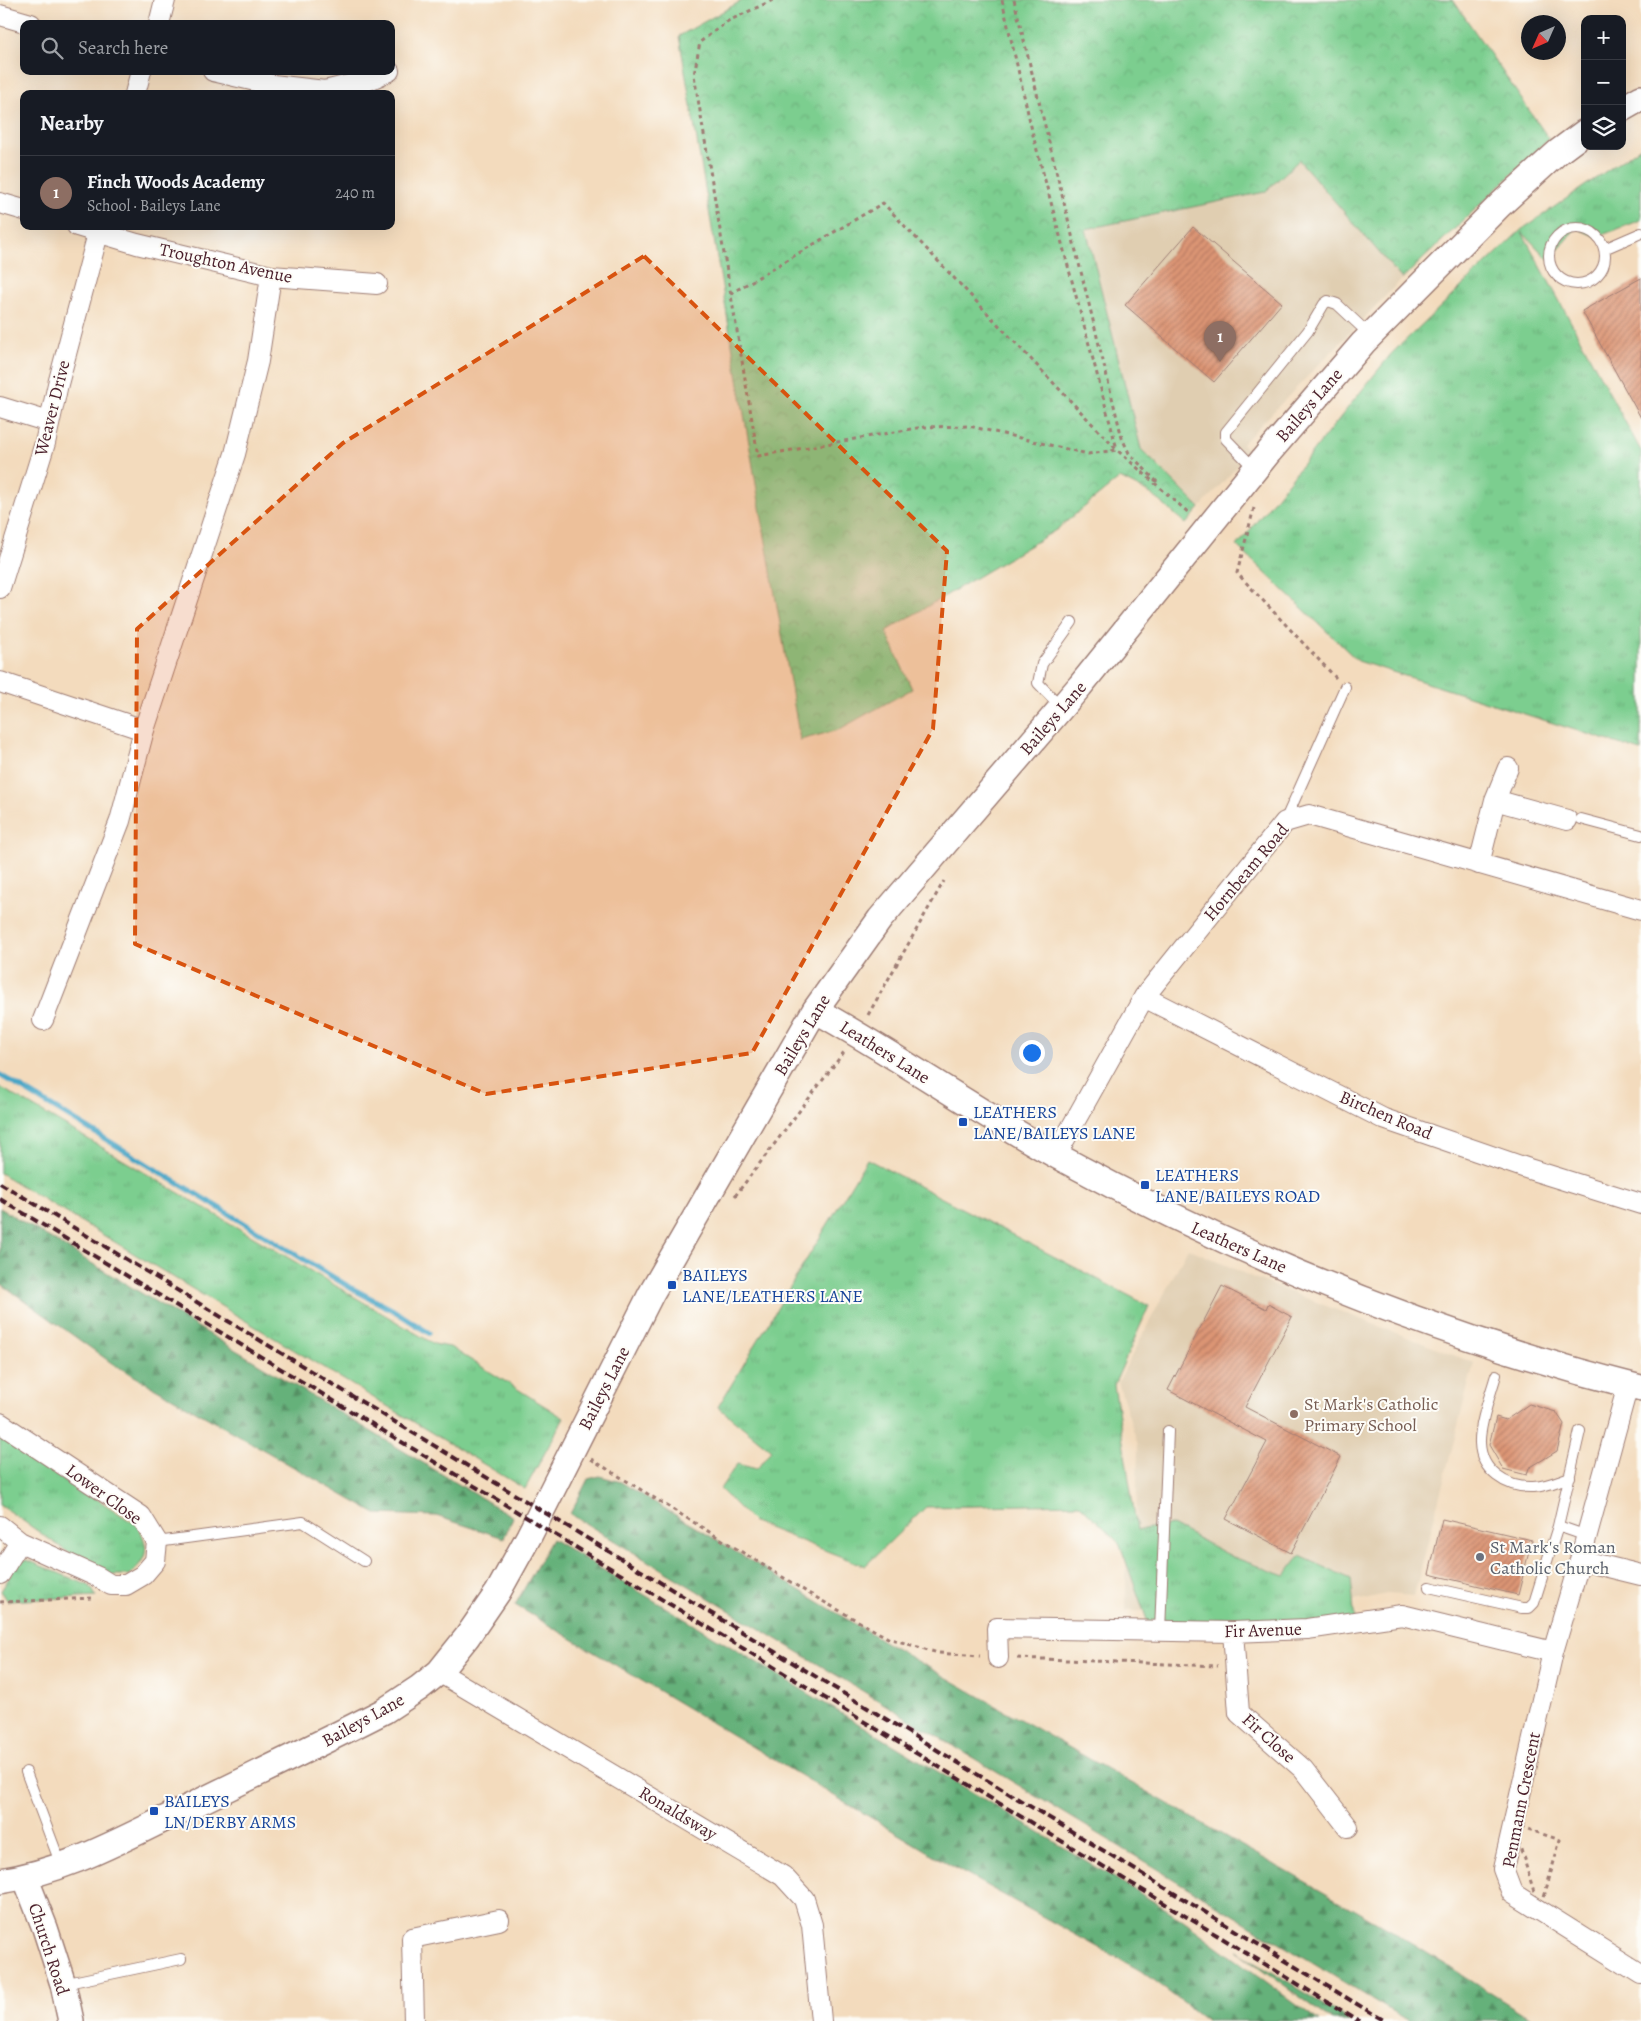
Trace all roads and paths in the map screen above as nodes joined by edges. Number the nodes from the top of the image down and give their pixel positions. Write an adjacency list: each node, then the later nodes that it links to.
1 (165, 0): 6 (street)
2 (773, 0): 25 (path)
3 (1002, 0): 29 (path)
4 (1014, 0): 29 (path)
5 (0, 15): 7 (street)
6 (160, 20)
7 (20, 21)
8 (140, 75): 11 (street)
9 (230, 75): 12 (street)
10 (380, 75): 13 (street)
11 (136, 90)
12 (315, 90)
13 (329, 90)
14 (1641, 98): 15 (street)
15 (1626, 107)
16 (1581, 135): 26 (street, Baileys Lane)
17 (0, 203): 18 (street)
18 (20, 209)
19 (99, 230): 28 (street, Weaver Drive)
20 (102, 230): 23 (street, Troughton Avenue)
21 (1641, 233): 22 (lane)
22 (1604, 249): 22 (lane)
23 (271, 276): 24 (street, Troughton Avenue); 37 (street)
24 (377, 284)
25 (730, 294): 29 (path); 29 (path)
26 (1370, 335): 30 (street, Baileys Lane); 30 (lane)
27 (0, 408): 28 (street)
28 (49, 422): 32 (street, Weaver Drive)
29 (1117, 450)
30 (1255, 469): 36 (street, Baileys Lane)
31 (1257, 498): 35 (path)
32 (0, 588)
33 (1072, 622): 36 (lane)
34 (0, 682): 37 (street)
35 (1345, 687): 41 (lane)
36 (1062, 707): 47 (street, Baileys Lane)
37 (144, 730): 48 (street)
38 (1508, 768): 39 (street)
39 (1495, 800): 40 (street); 43 (street)
40 (1574, 820): 42 (lane)
41 (1285, 822): 43 (street, Hornbeam Road); 46 (street, Hornbeam Road)
42 (1641, 835)
43 (1479, 864): 45 (street, Hornbeam Road)
44 (945, 879): 49 (path)
45 (1641, 910)
46 (1144, 998): 50 (street, Hornbeam Road); 52 (street, Birchen Road)
47 (815, 1010): 49 (street, Leathers Lane); 58 (street, Baileys Lane)
48 (43, 1020)
49 (858, 1034): 50 (street, Leathers Lane); 51 (path)
50 (1056, 1155): 54 (street, Leathers Lane)
51 (731, 1202)
52 (1641, 1204)
53 (1496, 1375): 59 (lane)
54 (1634, 1387): 62 (street, Penmann Crescent)
55 (0, 1423): 64 (street, Lower Close)
56 (1168, 1431): 72 (lane)
57 (1580, 1431): 59 (lane)
58 (573, 1449): 75 (path); 77 (street, Baileys Lane)
59 (1570, 1477): 61 (lane)
60 (0, 1526): 63 (street)
61 (1558, 1526): 62 (lane); 70 (lane)
62 (1587, 1536): 65 (street, Penmann Crescent)
63 (20, 1542): 67 (street); 69 (street)
64 (157, 1542): 66 (lane); 69 (street)
65 (1580, 1560): 68 (street); 74 (street, Penmann Crescent)
66 (364, 1561)
67 (0, 1574)
68 (1641, 1576)
69 (111, 1585): 71 (path)
70 (1428, 1586)
71 (0, 1602)
72 (1160, 1631): 73 (street, Fir Avenue); 75 (street, Fir Avenue)
73 (1233, 1632): 74 (street, Fir Avenue); 76 (street, Fir Close)
74 (1553, 1652): 79 (street, Penmann Crescent)
75 (998, 1658): 76 (path)
76 (1235, 1667): 80 (street, Fir Close)
77 (439, 1672): 81 (street, Baileys Lane); 91 (street, Ronaldsway)
78 (26, 1772): 81 (lane)
79 (1513, 1824): 84 (path); 84 (street, Penmann Crescent); 84 (path)
80 (1348, 1827)
81 (61, 1866): 82 (street, Baileys Lane)
82 (25, 1878): 83 (street, Baileys Lane); 88 (street, Church Road)
83 (0, 1881)
84 (1540, 1911): 87 (street, Penmann Crescent)
85 (499, 1920): 90 (street)
86 (181, 1959): 88 (lane)
87 (1641, 1974)
88 (63, 1984): 89 (street, Church Road)
89 (71, 2021)
90 (414, 2021)
91 (821, 2021)

